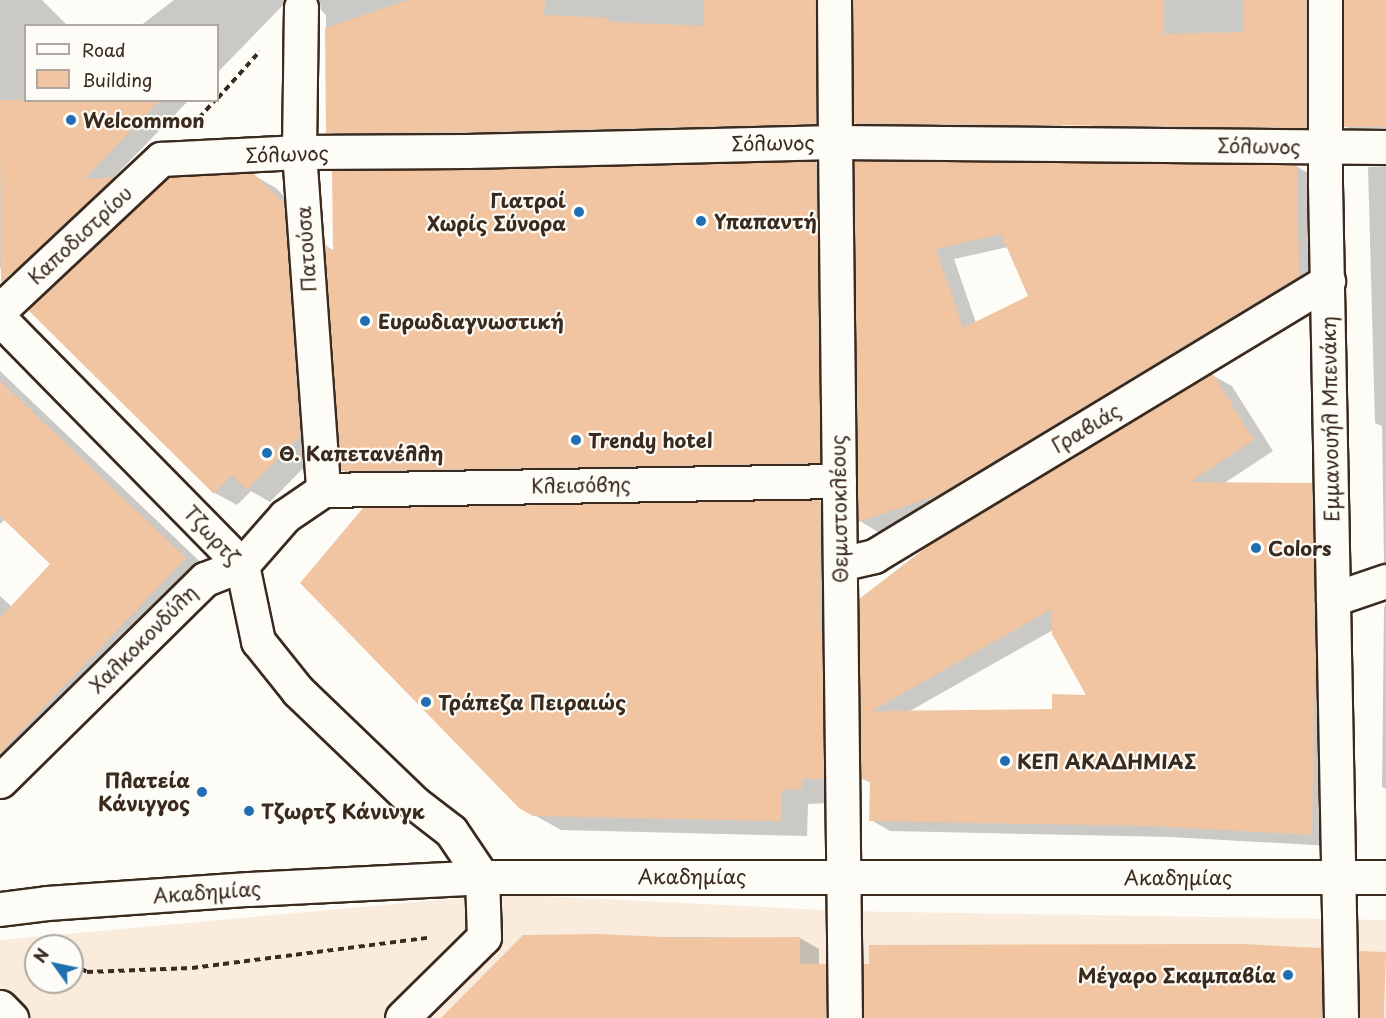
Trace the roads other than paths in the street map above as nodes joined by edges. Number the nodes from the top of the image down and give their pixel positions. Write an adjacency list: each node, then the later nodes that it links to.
1 (834, 0): 4 (street, Θεμιστοκλέους)
2 (1325, 0): 5 (street, Εμμανουήλ Μπενάκη)
3 (305, 2): 7 (street, Πατούσα)
4 (835, 142): 5 (street, Σόλωνος); 7 (street, Σόλωνος); 12 (street, Θεμιστοκλέους)
5 (1325, 147): 6 (street, Σόλωνος); 9 (street, Εμμανουήλ Μπενάκη)
6 (1386, 147)
7 (299, 152): 8 (street, Σόλωνος); 13 (street, Πατούσα)
8 (161, 159): 10 (street, Καποδιστρίου)
9 (1328, 282): 14 (street, Γραβιάς); 17 (street, Εμμανουήλ Μπενάκη)
10 (0, 310)
11 (0, 319): 15 (street, Τζωρτζ)
12 (838, 481): 13 (street, Κλεισόβης); 14 (street, Θεμιστοκλέους)
13 (323, 490): 15 (street, Χαλκοκονδύλη)
14 (840, 564): 20 (street, Θεμιστοκλέους)
15 (242, 565): 18 (street, Χαλκοκονδύλη); 19 (street, Τζωρτζ)
16 (1386, 580): 17 (street)
17 (1333, 599): 21 (street, Εμμανουήλ Μπενάκη)
18 (0, 781)
19 (482, 876): 20 (street, Ακαδημίας); 23 (street, Ακαδημίας); 26 (street)
20 (843, 877): 21 (street, Ακαδημίας); 27 (street, Θεμιστοκλέους)
21 (1338, 877): 22 (street, Ακαδημίας); 28 (street, Εμμανουήλ Μπενάκη)
22 (1386, 877)
23 (0, 909)
24 (0, 1007): 25 (street)
25 (12, 1018)
26 (402, 1018)
27 (845, 1018)
28 (1341, 1018)

